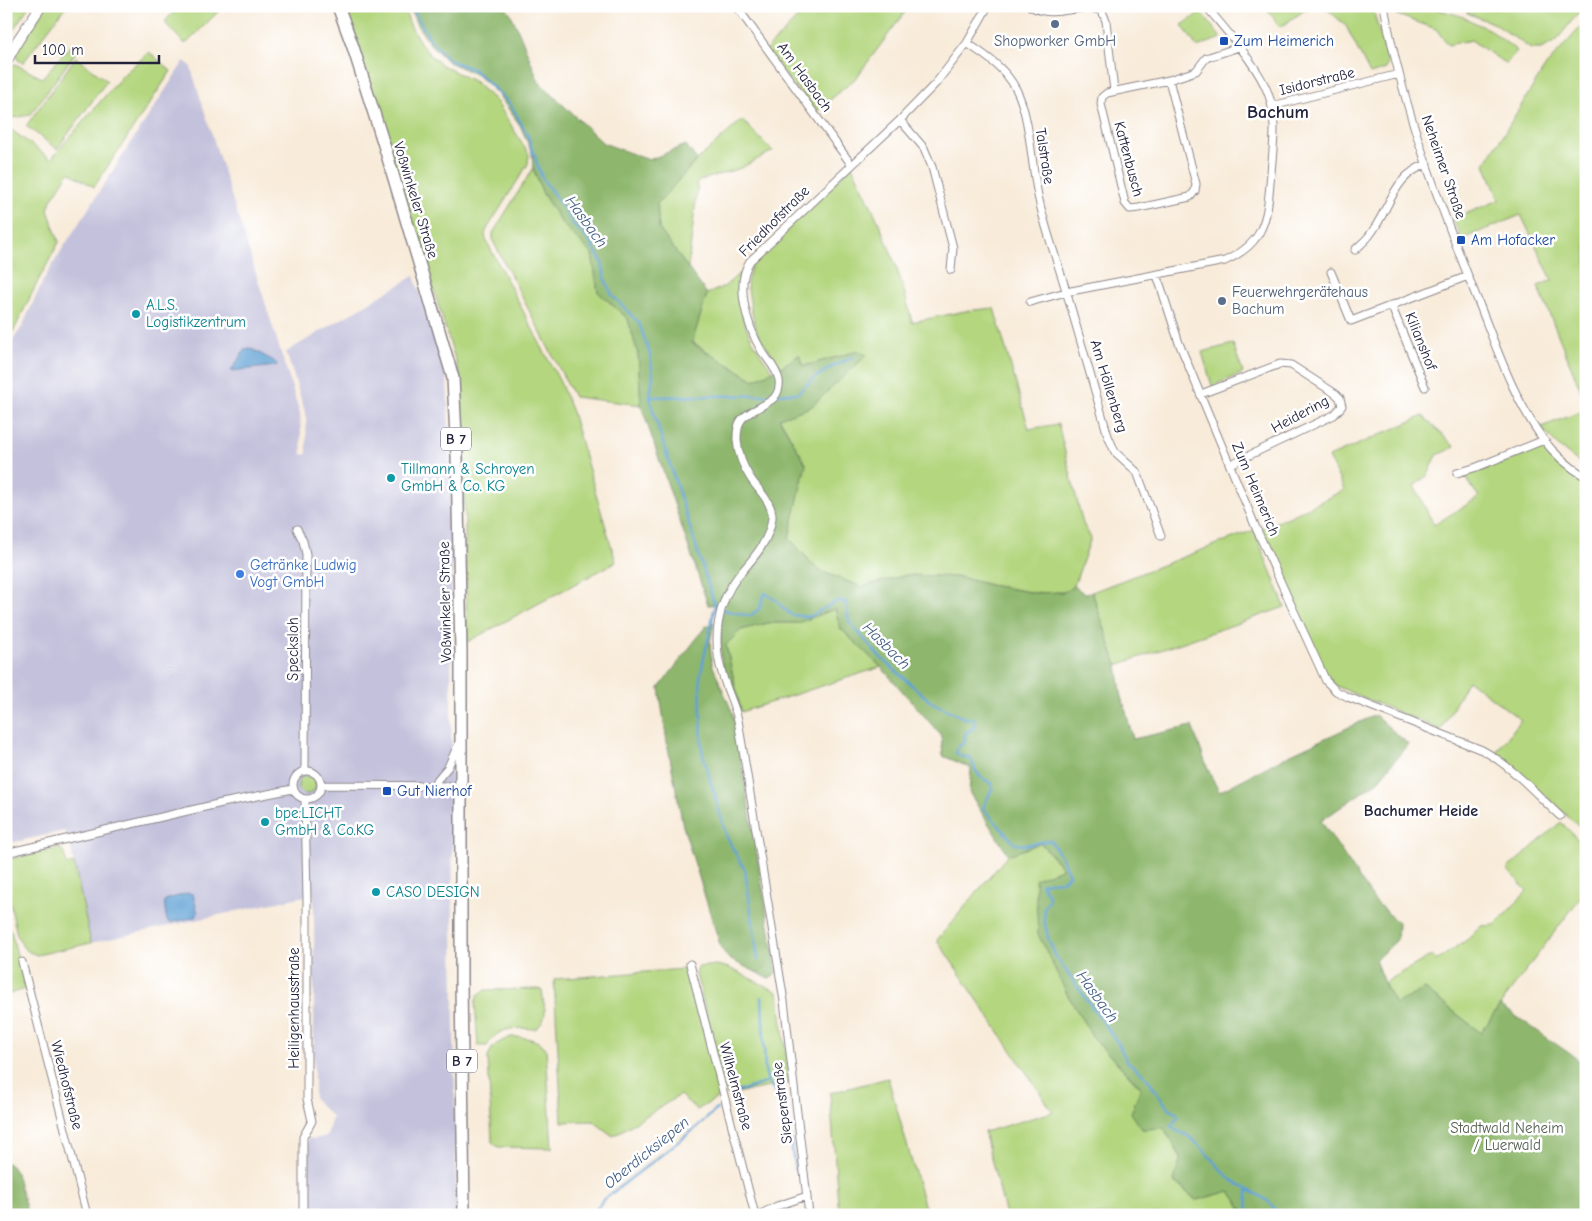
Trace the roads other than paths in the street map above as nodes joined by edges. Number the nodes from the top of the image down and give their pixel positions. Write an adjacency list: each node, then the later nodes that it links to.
1 (41, 6): 10 (main road)
2 (338, 6): 35 (main road, Voßwinkeler Straße / B 7)
3 (736, 6): 16 (street, Am Hasbach)
4 (988, 6): 8 (street, Friedhofstraße)
5 (1030, 6): 13 (street)
6 (1206, 6): 9 (street, Isidorstraße)
7 (1384, 6): 11 (street, Neheimer Straße)
8 (967, 43): 15 (street, Friedhofstraße); 23 (street, Talstraße)
9 (1238, 47): 12 (street); 14 (street, Isidorstraße)
10 (6, 62)
11 (1399, 74): 14 (street, Isidorstraße); 17 (street, Neheimer Straße)
12 (1169, 80): 13 (street); 13 (street, Kattenbusch)
13 (1114, 91)
14 (1272, 106): 21 (street)
15 (900, 120): 16 (street, Friedhofstraße); 19 (street)
16 (852, 164): 34 (street, Friedhofstraße)
17 (1427, 164): 18 (street); 22 (street, Neheimer Straße)
18 (1355, 250)
19 (951, 270)
20 (1331, 272): 25 (street, Kilianshof)
21 (1157, 275): 23 (street); 27 (street, Zum Heimerich)
22 (1468, 276): 25 (street, Kilianshof); 28 (street, Neheimer Straße)
23 (1066, 292): 24 (street); 33 (street, Am Höllenberg)
24 (1030, 302)
25 (1392, 306): 26 (street, Kilianshof)
26 (1425, 387)
27 (1201, 394): 29 (street, Zum Heimerich); 29 (street, Heidering)
28 (1544, 440): 30 (street); 31 (street, Neheimer Straße)
29 (1231, 464): 42 (street, Zum Heimerich)
30 (1457, 472)
31 (1586, 477)
32 (297, 529): 36 (street, Specksloh)
33 (1161, 536)
34 (720, 615): 46 (street, Siepenstraße)
35 (460, 740): 38 (street); 39 (main road, Voßwinkeler Straße / B 7)
36 (305, 771): 37 (street); 40 (street)
37 (321, 785): 38 (street); 41 (street)
38 (432, 786): 39 (street)
39 (460, 786): 49 (main road, Voßwinkeler Straße / B 7)
40 (293, 789): 41 (street); 43 (street)
41 (305, 799): 48 (street, Heiligenhausstraße)
42 (1560, 816)
43 (6, 853)
44 (22, 962): 47 (street, Wiedhofstraße)
45 (690, 964): 50 (street, Wilhelmstraße)
46 (807, 1196): 50 (street, Wilhelmstraße); 51 (street, Siepenstraße)
47 (87, 1215)
48 (303, 1215)
49 (464, 1215)
50 (757, 1215)
51 (809, 1215)

